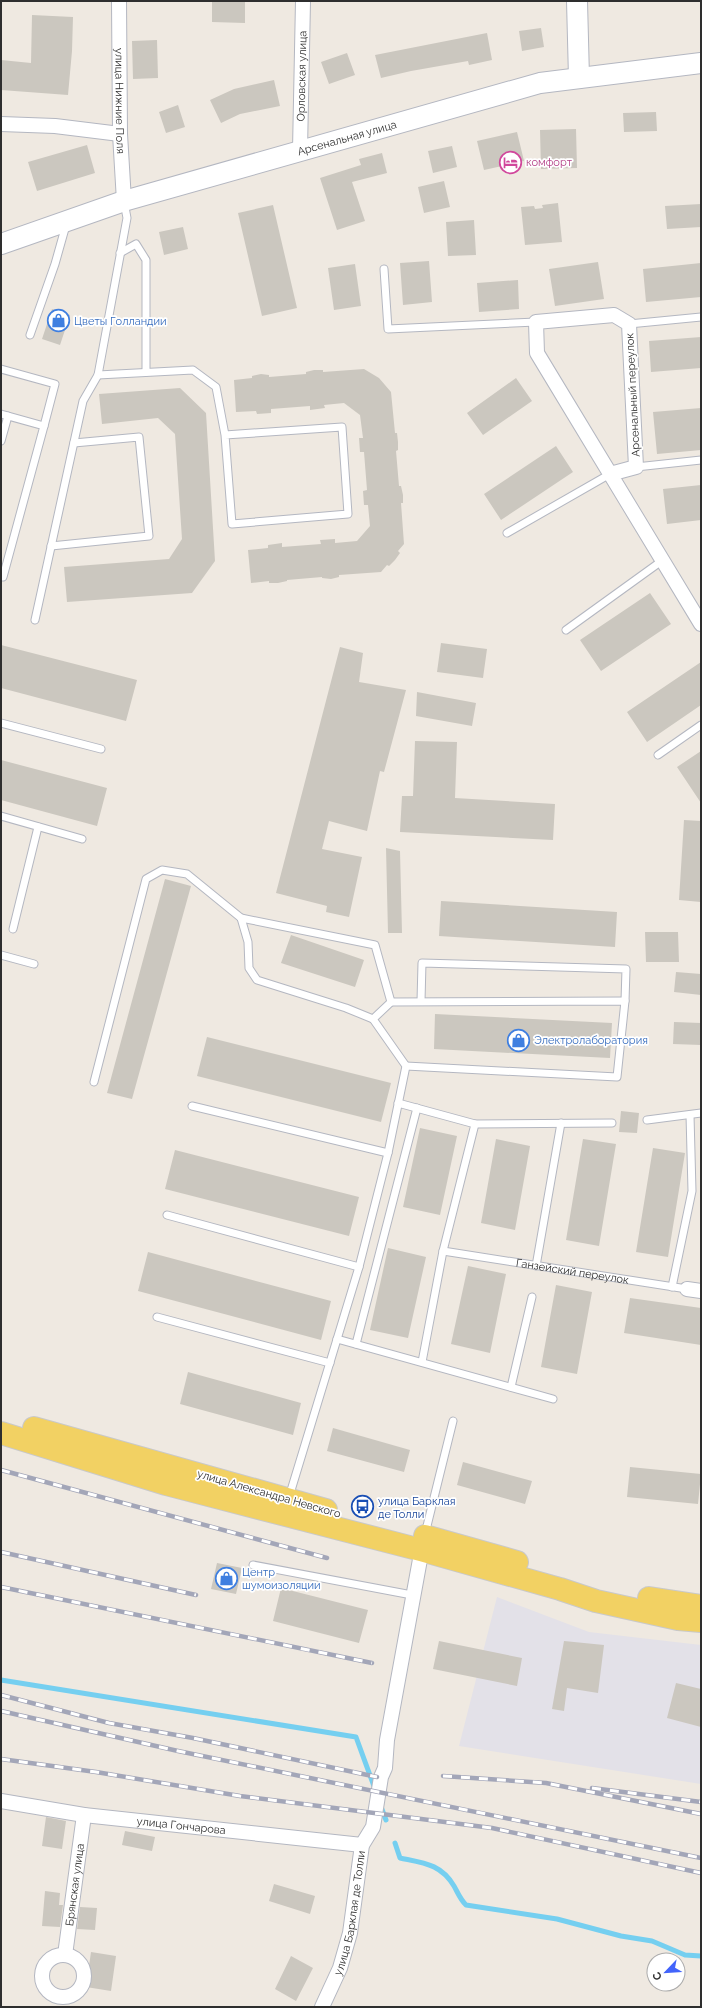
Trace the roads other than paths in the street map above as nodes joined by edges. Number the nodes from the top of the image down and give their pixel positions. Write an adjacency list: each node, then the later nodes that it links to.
1 (119, 1): 7 (street, улица Нижние Поля)
2 (303, 1): 8 (street, Орловская улица)
3 (577, 1): 5 (street)
4 (701, 63): 5 (street, Арсенальная улица)
5 (579, 78): 8 (street, Арсенальная улица)
6 (1, 124): 7 (street)
7 (120, 134): 9 (street, улица Нижние Поля)
8 (300, 150): 9 (street, Арсенальная улица)
9 (124, 201): 10 (street, Арсенальная улица); 12 (lane)
10 (67, 220): 11 (street, Арсенальная улица); 17 (lane)
11 (1, 244)
12 (120, 253): 19 (lane); 20 (lane)
13 (384, 269): 15 (lane)
14 (701, 317): 16 (lane)
15 (536, 322): 16 (street, Арсенальный переулок); 28 (street)
16 (629, 324): 27 (street, Арсенальный переулок)
17 (30, 335)
18 (1, 369): 22 (lane)
19 (146, 372): 20 (lane); 23 (lane)
20 (98, 375): 25 (lane)
21 (4, 415): 22 (lane); 24 (lane)
22 (44, 426): 32 (lane)
23 (225, 435): 23 (lane)
24 (1, 441)
25 (74, 443): 30 (lane); 30 (lane)
26 (701, 460): 27 (lane)
27 (636, 467): 28 (street, Арсенальный переулок)
28 (610, 474): 29 (lane); 31 (street)
29 (507, 533)
30 (52, 546): 34 (lane)
31 (663, 560): 33 (street); 36 (lane)
32 (3, 577)
33 (697, 610): 35 (street)
34 (35, 620)
35 (701, 624)
36 (566, 630)
37 (1, 723): 39 (lane)
38 (701, 725): 40 (lane)
39 (101, 750)
40 (658, 755)
41 (1, 816): 42 (lane)
42 (38, 827): 43 (lane); 45 (lane)
43 (82, 839)
44 (241, 918): 50 (lane); 51 (lane); 53 (lane)
45 (13, 929)
46 (1, 955): 47 (lane)
47 (34, 964)
48 (421, 1001): 49 (lane); 49 (lane); 50 (lane)
49 (625, 1001): 52 (lane)
50 (391, 1002): 51 (lane)
51 (373, 1019): 52 (lane)
52 (406, 1066): 54 (lane)
53 (94, 1082)
54 (398, 1103): 56 (lane); 63 (lane)
55 (192, 1106): 63 (lane)
56 (417, 1108): 61 (lane); 73 (lane)
57 (701, 1113): 58 (lane)
58 (690, 1115): 59 (lane); 68 (lane)
59 (646, 1120)
60 (612, 1123): 62 (lane)
61 (475, 1124): 62 (lane); 65 (lane)
62 (561, 1124): 66 (lane)
63 (388, 1153): 67 (lane)
64 (167, 1215): 67 (lane)
65 (443, 1251): 66 (lane, Ганзейский переулок); 74 (lane)
66 (536, 1266): 68 (lane, Ганзейский переулок)
67 (359, 1267): 72 (lane)
68 (672, 1287): 69 (lane, Ганзейский переулок)
69 (694, 1290)
70 (532, 1297): 76 (lane)
71 (157, 1317): 75 (lane)
72 (338, 1338): 73 (lane); 75 (lane)
73 (356, 1344): 74 (lane)
74 (422, 1362): 76 (lane)
75 (330, 1363): 81 (lane)
76 (511, 1387): 77 (lane)
77 (553, 1399)
78 (1, 1418): 81 (main road, улица Александра Невского)
79 (453, 1421): 82 (lane)
80 (1, 1433): 82 (main road)
81 (289, 1500): 82 (main road, улица Александра Невского)
82 (423, 1543): 84 (street, улица Барклая де Толли); 85 (main road, улица Александра Невского); 86 (main road)
83 (254, 1565): 84 (lane)
84 (412, 1595): 89 (street, улица Барклая де Толли)
85 (701, 1606)
86 (701, 1621)
87 (1, 1801): 88 (street, улица Гончарова)
88 (84, 1815): 89 (street, улица Гончарова); 90 (street, Брянская улица)
89 (362, 1845): 91 (street, улица Барклая де Толли)
90 (65, 1954)
91 (322, 2007)

